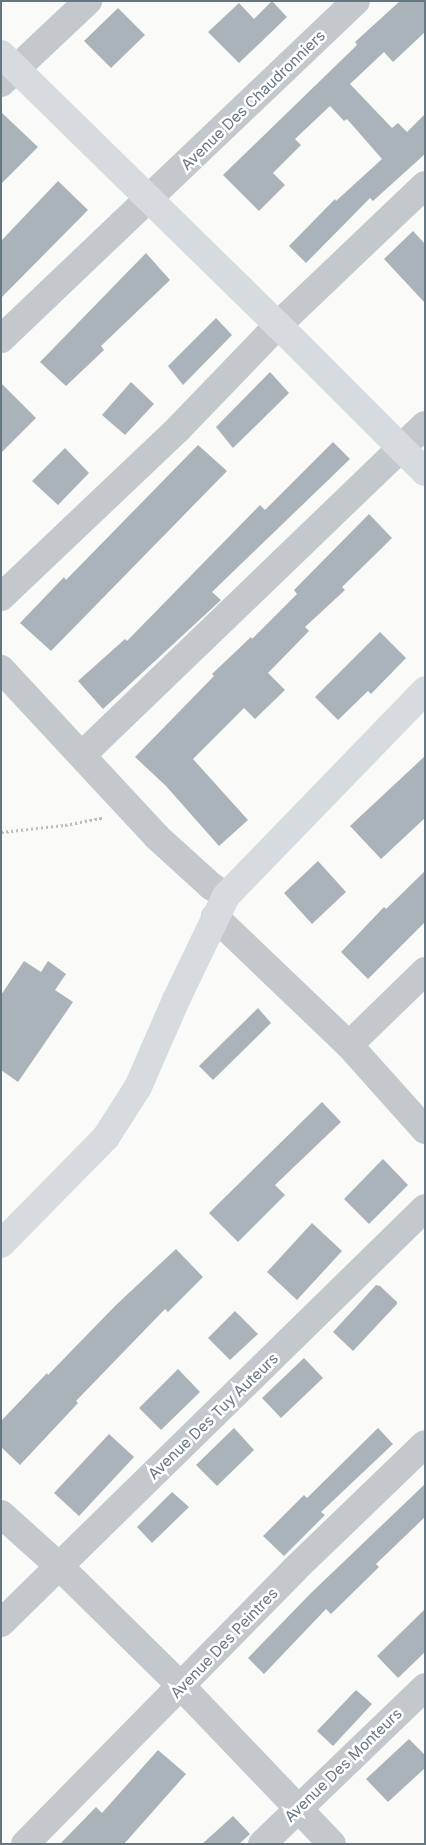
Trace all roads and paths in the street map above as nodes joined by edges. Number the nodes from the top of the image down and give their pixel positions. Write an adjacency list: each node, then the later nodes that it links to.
1 (88, 1): 3 (street)
2 (356, 1): 5 (street, Avenue Des Chaudronniers)
3 (6, 68): 5 (street)
4 (425, 185): 6 (street)
5 (150, 199): 6 (street); 7 (street, Avenue Des Chaudronniers)
6 (278, 325): 9 (street); 11 (street)
7 (1, 339)
8 (425, 425): 9 (street)
9 (401, 449): 10 (street); 14 (street)
10 (425, 472)
11 (1, 597)
12 (1, 670): 14 (street)
13 (425, 691): 17 (street)
14 (82, 754): 15 (street)
15 (131, 809): 16 (path); 17 (street)
16 (1, 832)
17 (221, 906): 19 (street); 22 (street)
18 (425, 971): 19 (street)
19 (348, 1045): 20 (street)
20 (425, 1130)
21 (425, 1208): 25 (street, Avenue Des Tuy Auteurs)
22 (1, 1244)
23 (425, 1444): 27 (street, Avenue Des Peintres)
24 (1, 1514): 25 (street)
25 (59, 1566): 26 (street, Avenue Des Tuy Auteurs); 27 (street)
26 (1, 1623)
27 (182, 1687): 29 (street); 30 (street, Avenue Des Peintres)
28 (425, 1687): 29 (street, Avenue Des Monteurs)
29 (299, 1808): 31 (street, Avenue Des Monteurs); 32 (street)
30 (25, 1844)
31 (262, 1844)
32 (332, 1844)

